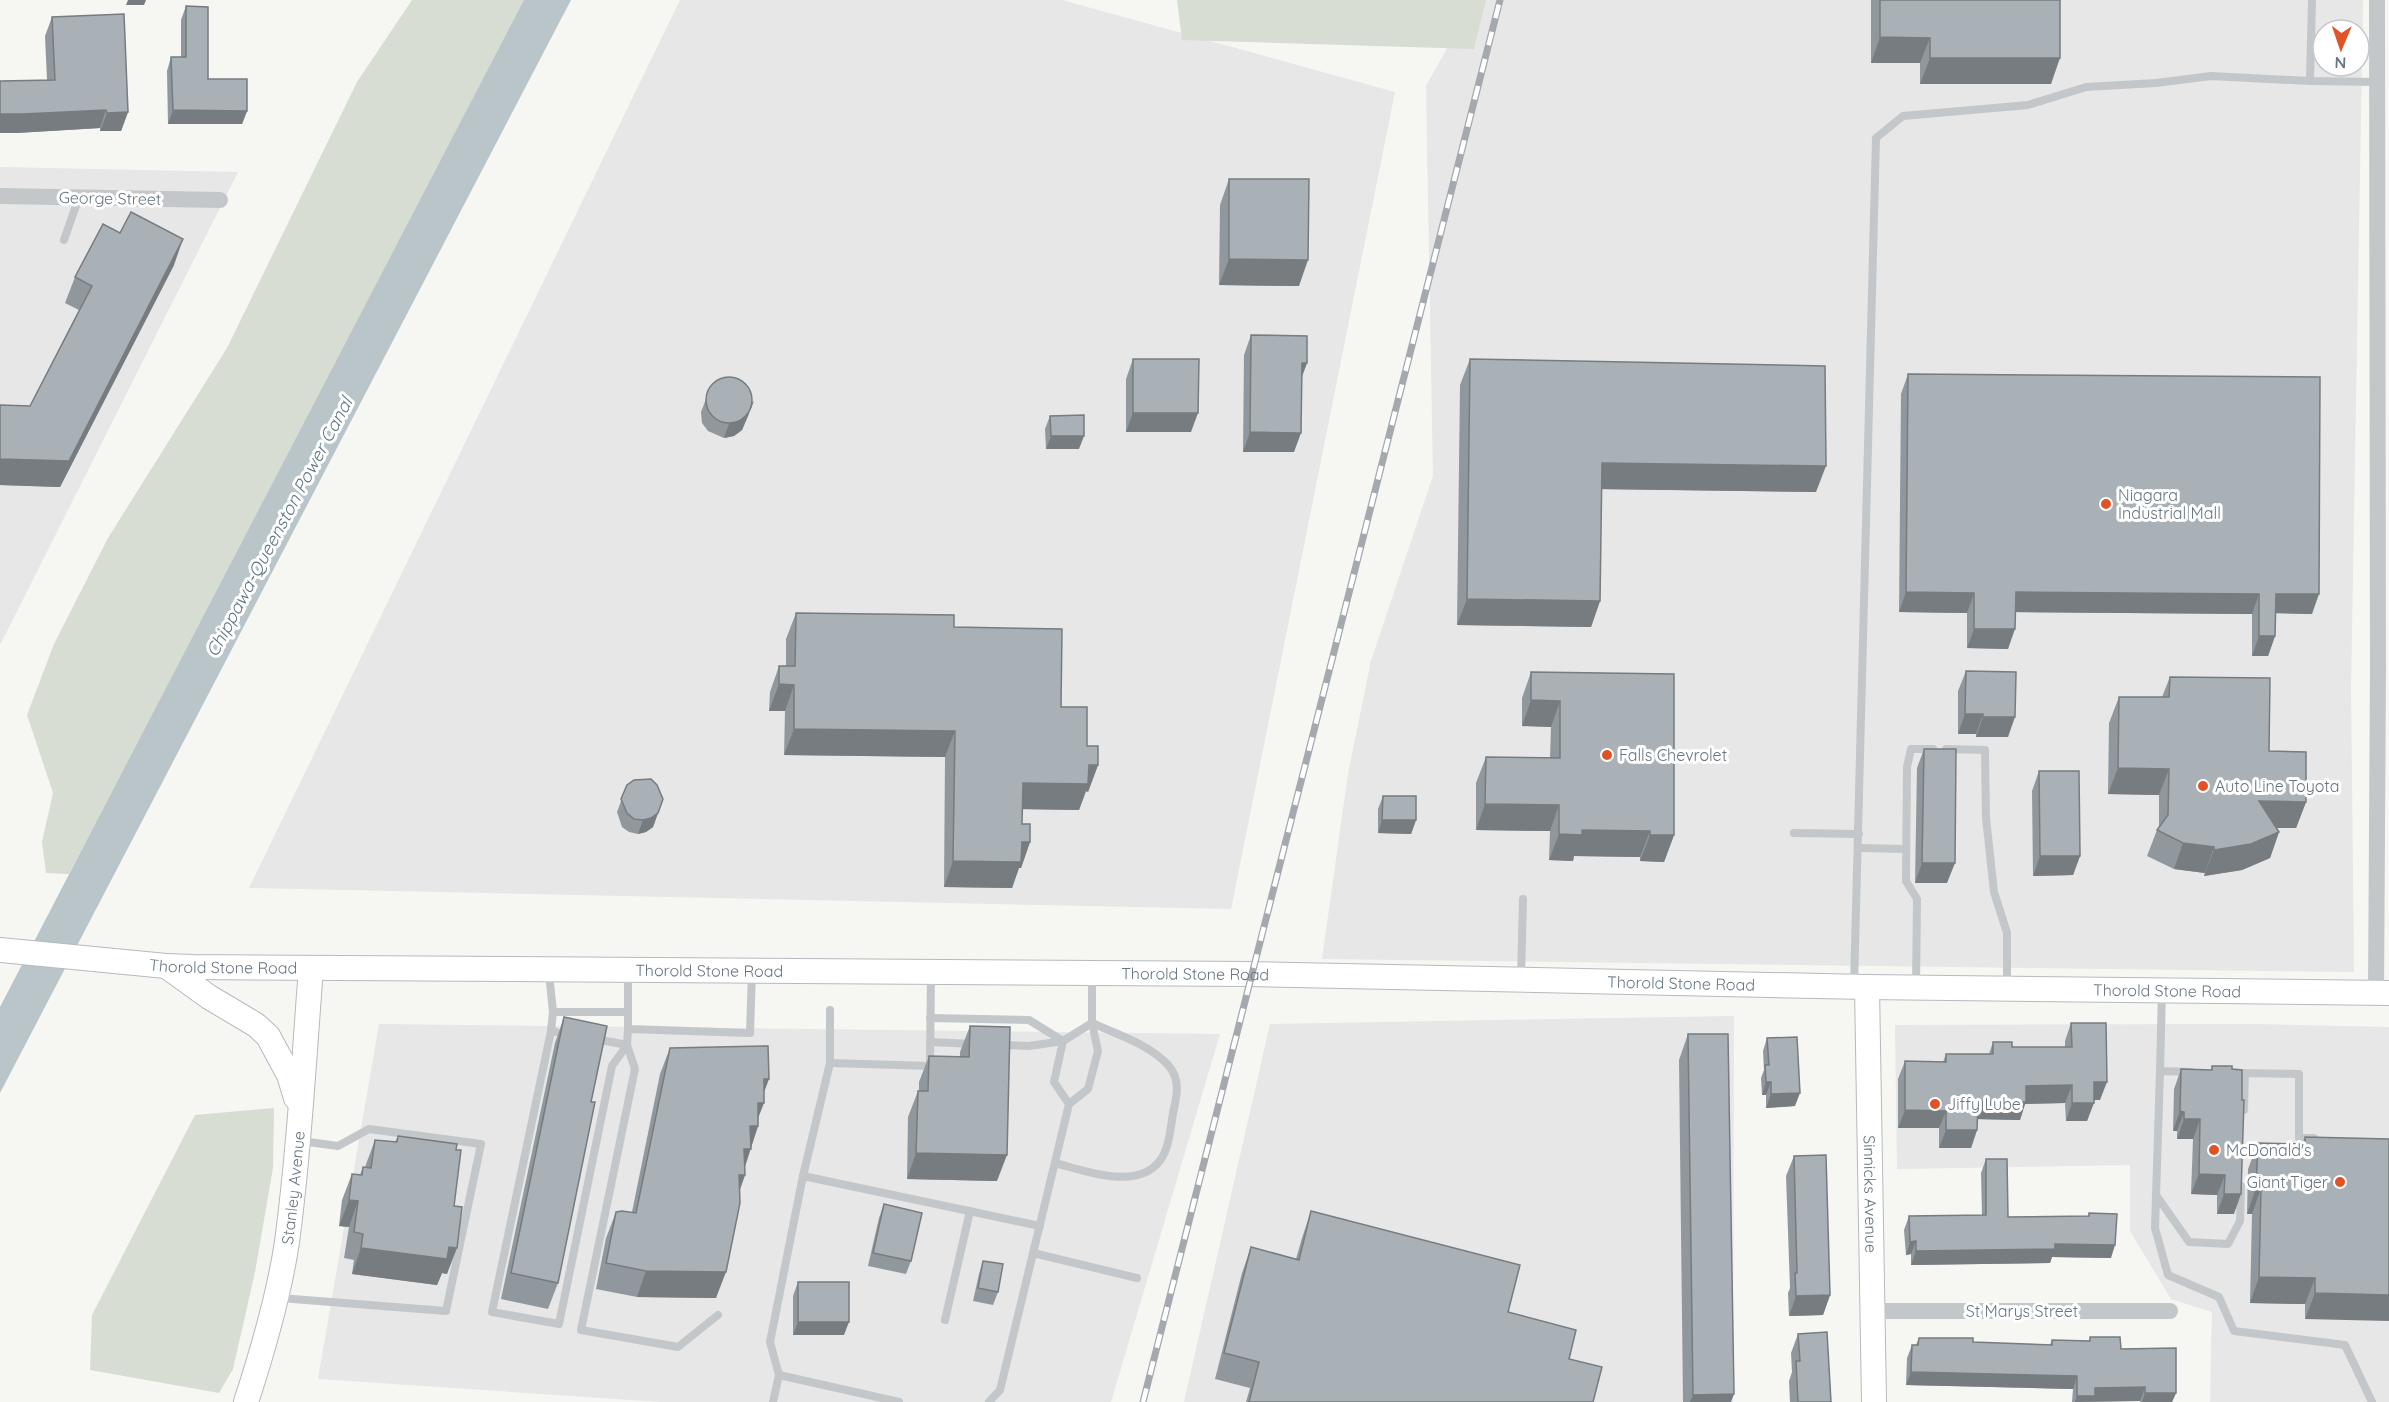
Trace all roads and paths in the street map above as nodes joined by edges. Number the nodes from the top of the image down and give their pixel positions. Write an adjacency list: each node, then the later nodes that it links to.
1 (2312, 0): 3 (lane)
2 (2377, 0): 4 (street)
3 (2310, 81): 4 (lane); 12 (lane)
4 (2378, 82): 9 (street)
5 (0, 196): 6 (street, George Street)
6 (79, 198): 7 (street, George Street); 8 (lane)
7 (220, 200)
8 (64, 240)
9 (2384, 331): 10 (street)
10 (2384, 670): 29 (street)
11 (1794, 833): 12 (lane)
12 (1859, 834): 13 (lane)
13 (1859, 848): 14 (lane); 25 (lane)
14 (1906, 849): 26 (lane); 27 (lane)
15 (1523, 899): 24 (lane)
16 (0, 950): 17 (main road, Thorold Stone Road)
17 (166, 966): 18 (main road, Thorold Stone Road); 50 (main road)
18 (310, 968): 19 (main road, Thorold Stone Road); 50 (main road, Stanley Avenue)
19 (548, 969): 20 (main road, Thorold Stone Road); 31 (lane)
20 (628, 970): 21 (main road, Thorold Stone Road); 32 (lane)
21 (752, 971): 22 (main road, Thorold Stone Road); 35 (lane)
22 (931, 972): 23 (main road, Thorold Stone Road); 33 (lane)
23 (1092, 973): 24 (main road, Thorold Stone Road); 34 (lane)
24 (1521, 980): 25 (main road, Thorold Stone Road)
25 (1860, 986): 26 (main road, Thorold Stone Road); 63 (main road, Sinnicks Avenue)
26 (1916, 987): 27 (main road, Thorold Stone Road)
27 (2007, 988): 28 (main road, Thorold Stone Road)
28 (2162, 990): 29 (main road, Thorold Stone Road); 45 (lane)
29 (2382, 993)
30 (830, 1010): 44 (lane)
31 (553, 1012): 32 (lane); 36 (lane)
32 (628, 1012): 35 (lane)
33 (930, 1018): 39 (lane); 40 (lane)
34 (1092, 1023): 39 (lane); 49 (lane); 54 (lane)
35 (628, 1029): 42 (lane)
36 (551, 1031): 37 (lane); 42 (lane)
37 (562, 1033)
38 (584, 1037): 42 (lane)
39 (1063, 1041): 43 (lane); 49 (lane)
40 (930, 1042): 41 (lane); 44 (lane)
41 (985, 1044)
42 (627, 1045): 65 (lane)
43 (996, 1045)
44 (830, 1063): 56 (lane)
45 (2160, 1071): 46 (lane); 57 (lane)
46 (2202, 1072)
47 (2224, 1072): 48 (lane)
48 (2245, 1073): 51 (lane); 52 (lane)
49 (1069, 1104): 54 (lane)
50 (300, 1111): 53 (main road, Stanley Avenue)
51 (2244, 1118)
52 (2322, 1138)
53 (297, 1141): 62 (main road, Stanley Avenue); 62 (lane)
54 (1054, 1163): 59 (lane)
55 (2242, 1175): 57 (lane)
56 (803, 1176): 58 (lane); 67 (lane)
57 (2156, 1195): 73 (lane)
58 (970, 1211): 59 (lane); 66 (lane)
59 (1040, 1226): 60 (lane)
60 (1033, 1253): 61 (lane); 71 (lane)
61 (1137, 1278)
62 (276, 1297): 68 (main road, Stanley Avenue)
63 (1874, 1311): 64 (street, St Marys Street); 72 (main road, Sinnicks Avenue)
64 (2169, 1311)
65 (718, 1314)
66 (945, 1320)
67 (779, 1375): 69 (lane); 70 (lane)
68 (246, 1402)
69 (773, 1402)
70 (899, 1402)
71 (989, 1402)
72 (1874, 1402)
73 (2372, 1402)

